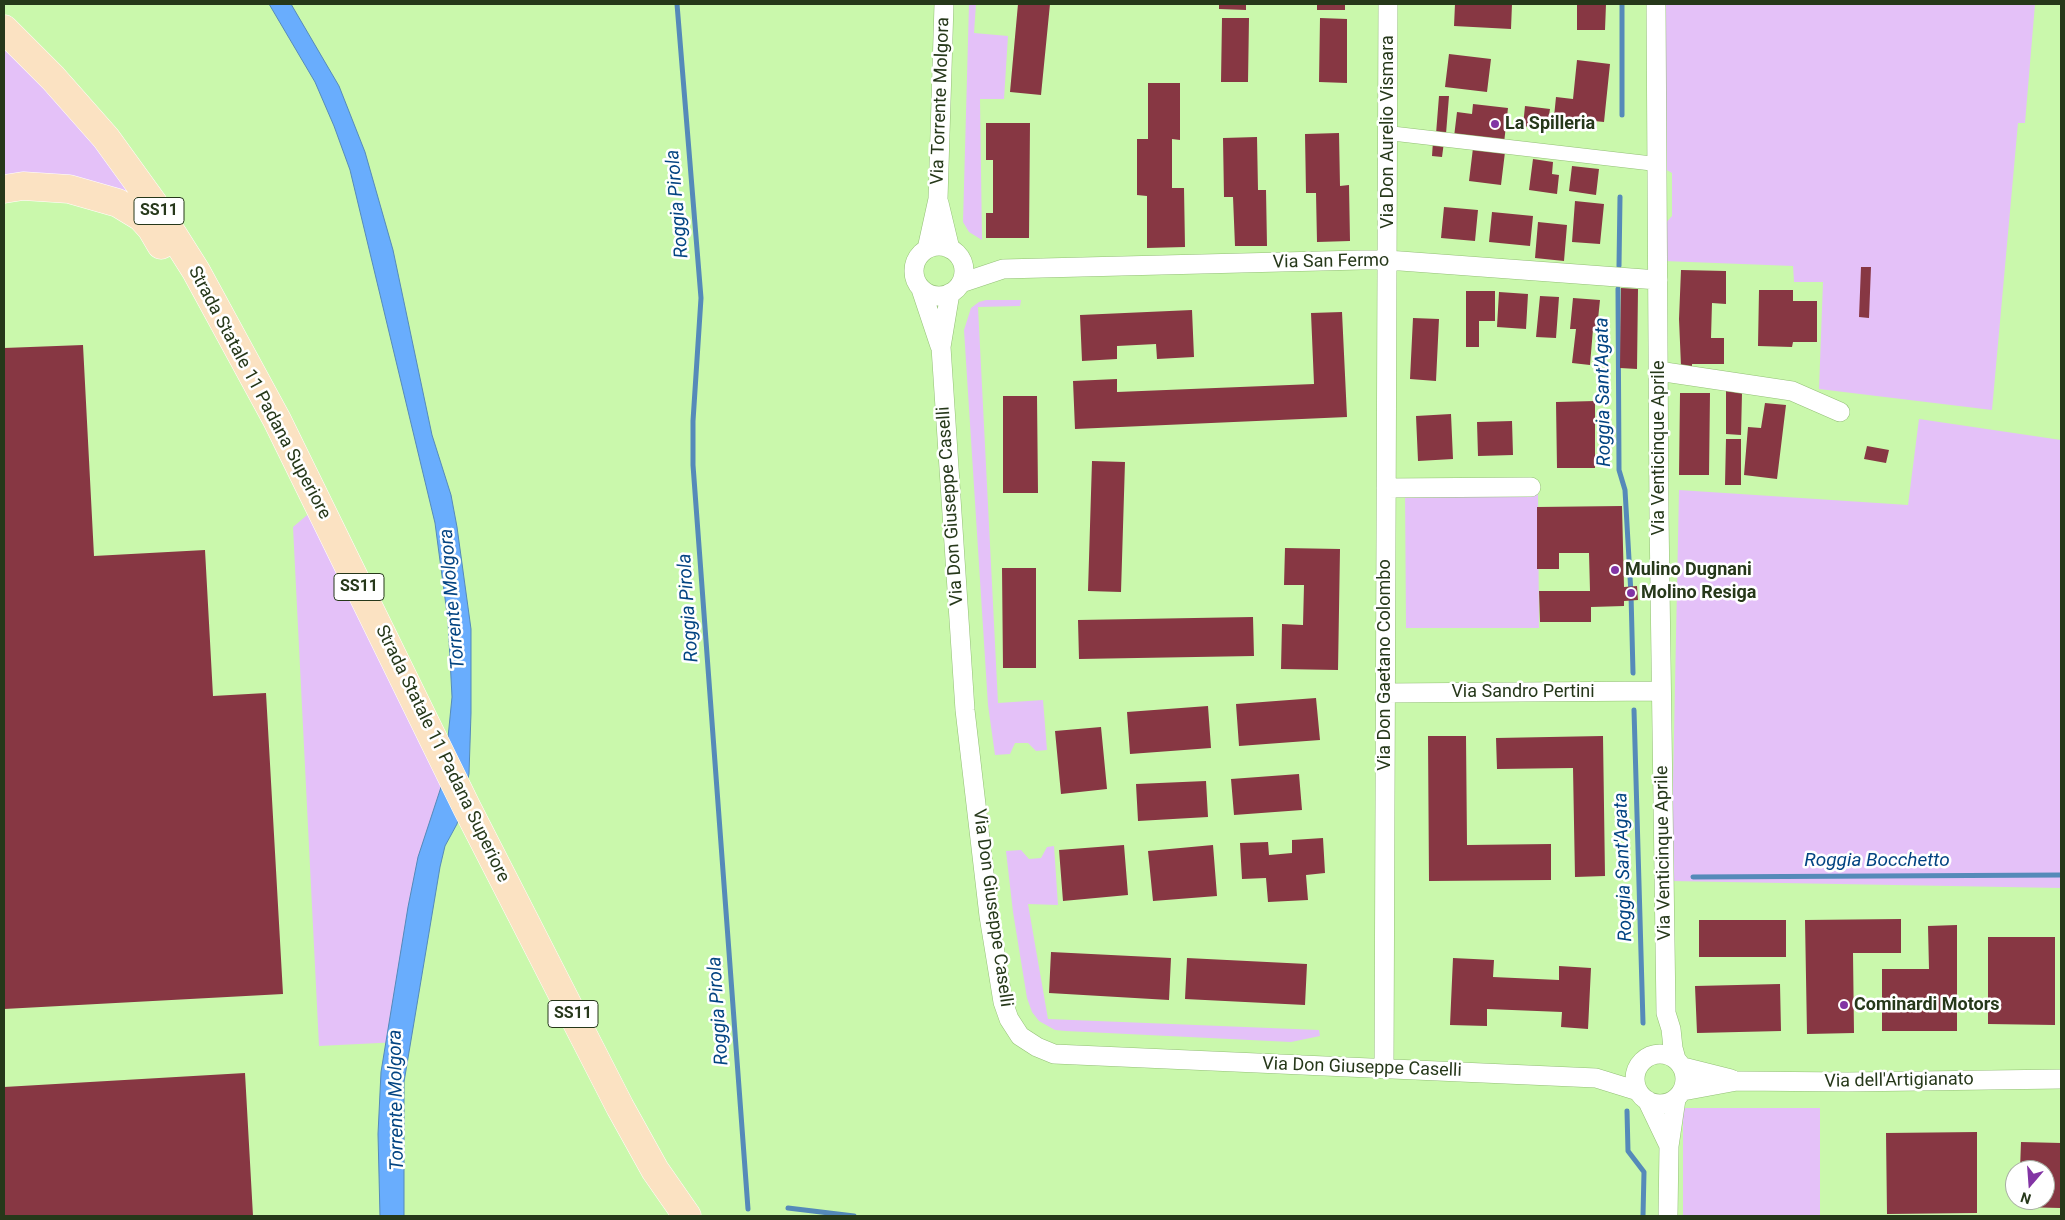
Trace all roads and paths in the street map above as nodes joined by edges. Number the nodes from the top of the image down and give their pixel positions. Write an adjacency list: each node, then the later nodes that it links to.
1 (944, 4): 8 (street, Via Torrente Molgora)
2 (1388, 4): 5 (street, Via Don Aurelio Vismara)
3 (1656, 4): 6 (street, Via Venticinque Aprile)
4 (4, 29): 19 (main road, Strada Statale 11 Padana Superiore / SS11)
5 (1388, 133): 6 (street); 11 (street, Via Don Aurelio Vismara)
6 (1656, 164): 13 (street, Via Venticinque Aprile)
7 (4, 189): 19 (main road)
8 (938, 199): 9 (street, Via Torrente Molgora); 10 (street, Via Torrente Molgora)
9 (927, 249): 10 (street); 15 (street, Via Torrente Molgora)
10 (955, 252): 12 (street); 14 (street, Via Torrente Molgora)
11 (1387, 260): 12 (street, Via San Fermo); 13 (street, Via San Fermo); 21 (street, Via Don Gaetano Colombo)
12 (1003, 269): 14 (street)
13 (1658, 280): 17 (street, Via Venticinque Aprile)
14 (955, 288): 15 (street); 16 (street, Via Don Giuseppe Caselli)
15 (921, 289): 16 (street, Via Don Giuseppe Caselli)
16 (941, 347): 27 (street, Via Don Giuseppe Caselli)
17 (1658, 371): 18 (street); 22 (street, Via Venticinque Aprile)
18 (1840, 412)
19 (277, 420): 34 (main road, Strada Statale 11 Padana Superiore / SS11)
20 (1531, 487): 21 (street)
21 (1386, 488): 23 (street, Via Don Gaetano Colombo)
22 (1661, 691): 23 (street, Via Sandro Pertini); 24 (street, Via Venticinque Aprile)
23 (1385, 693): 27 (street, Via Don Gaetano Colombo)
24 (1666, 1013): 25 (street, Via Venticinque Aprile); 26 (street, Via Venticinque Aprile)
25 (1645, 1060): 26 (street); 28 (street, Via Don Giuseppe Caselli); 32 (street)
26 (1680, 1063): 30 (street, Via dell'Artigianato); 31 (street)
27 (1384, 1070): 28 (street, Via Don Giuseppe Caselli)
28 (1596, 1078): 32 (street, Via Don Giuseppe Caselli)
29 (2061, 1079): 30 (street, Via dell'Artigianato)
30 (1737, 1081): 31 (street, Via dell'Artigianato)
31 (1679, 1095): 32 (street); 33 (street)
32 (1643, 1096): 33 (street)
33 (1668, 1146): 35 (street)
34 (686, 1216)
35 (1668, 1216)

